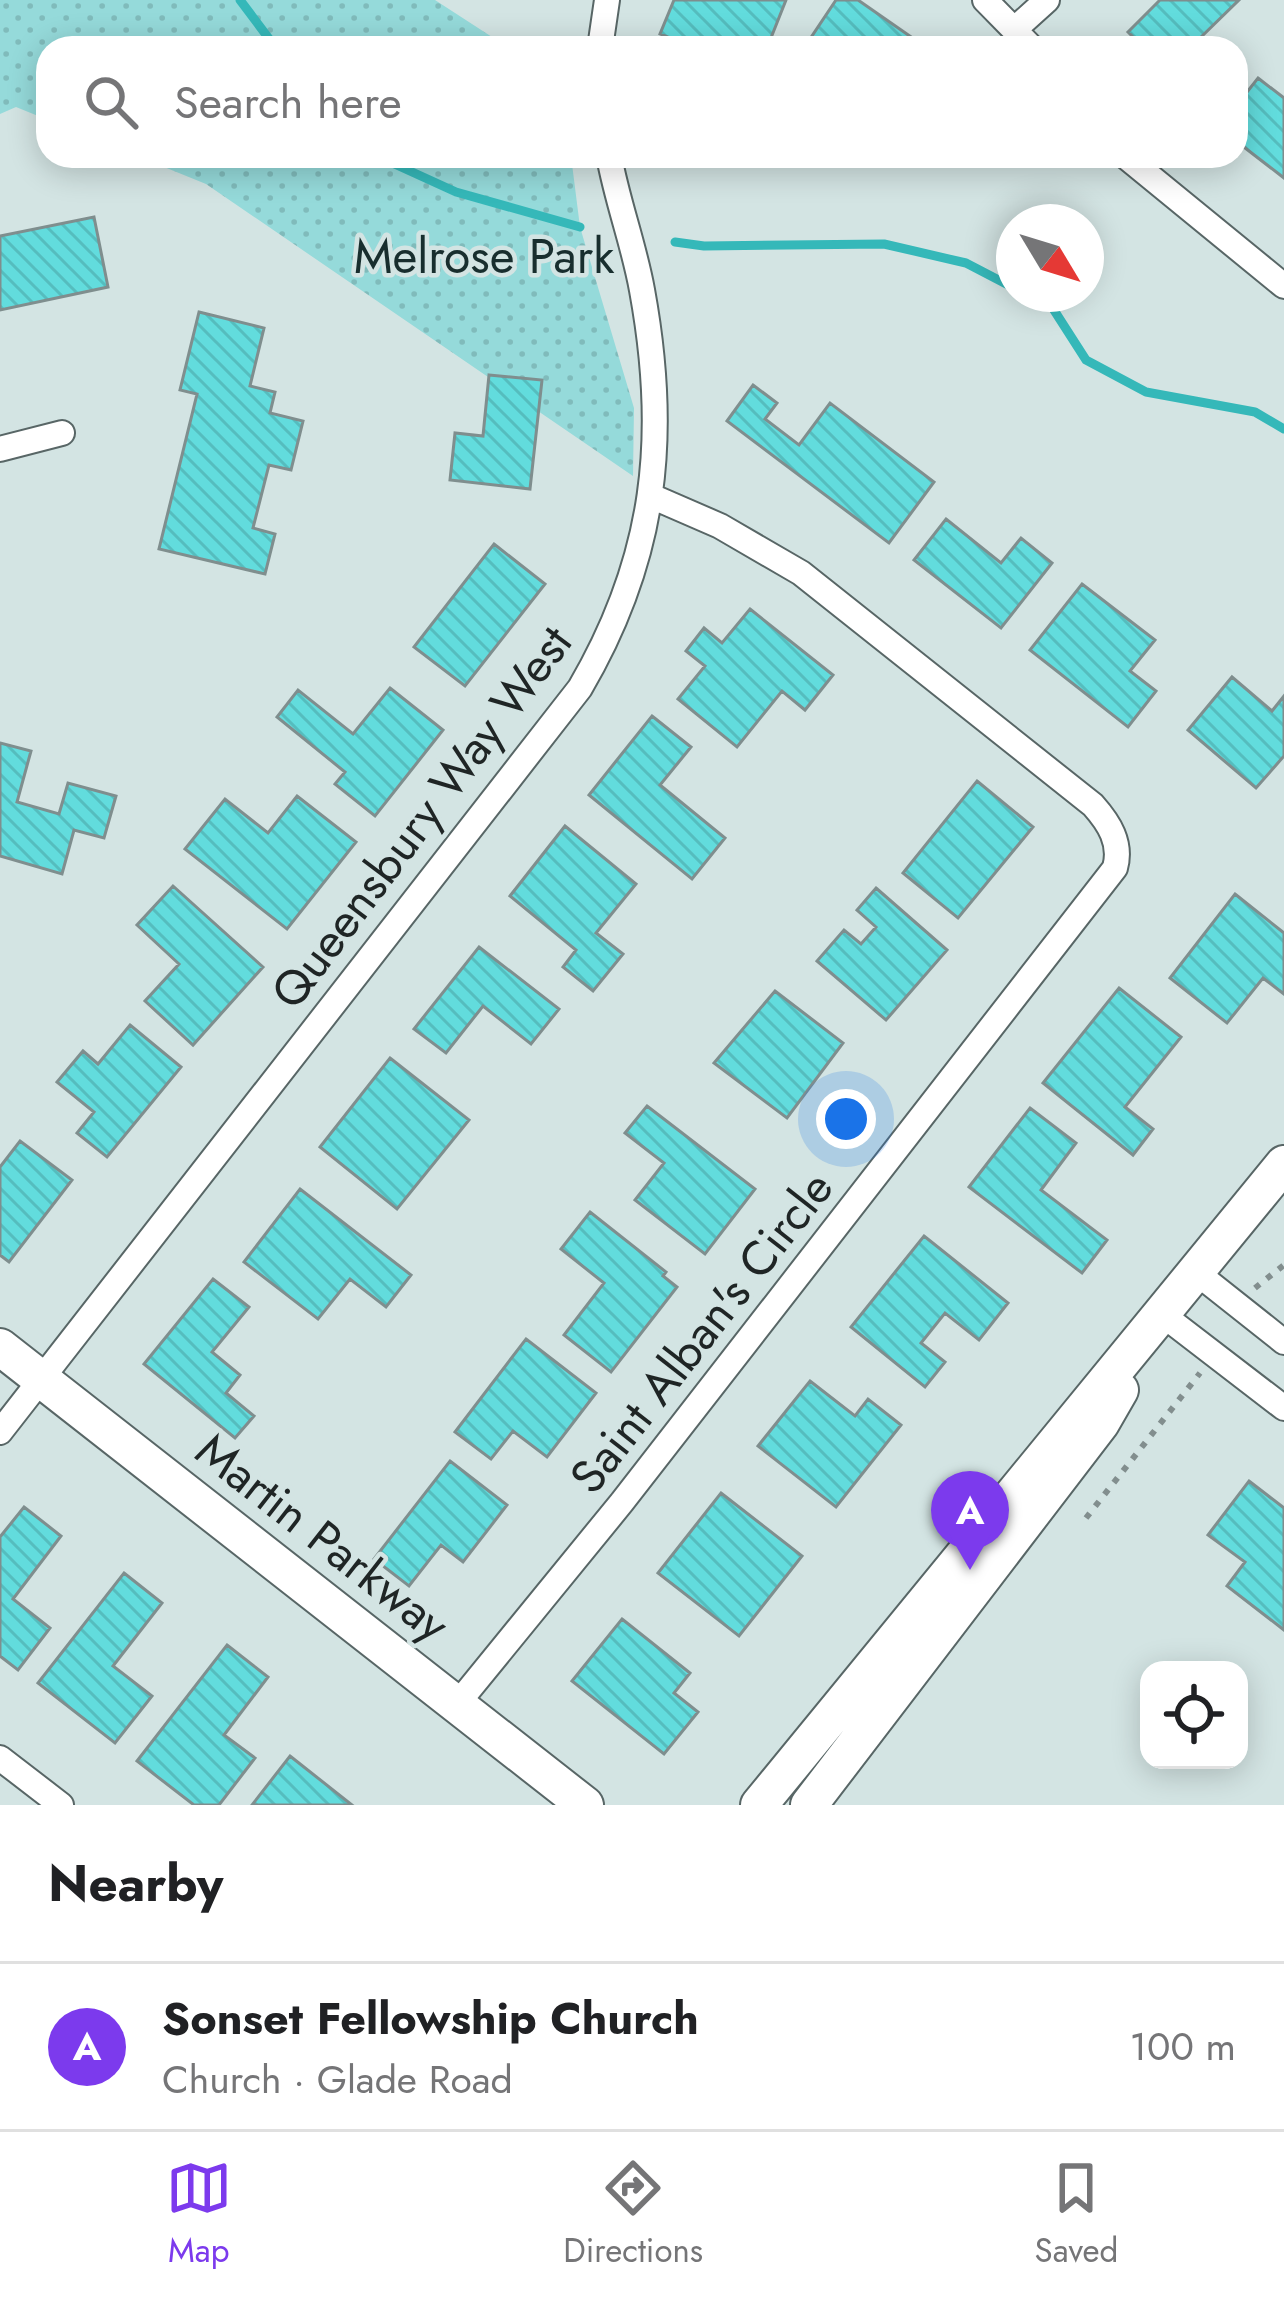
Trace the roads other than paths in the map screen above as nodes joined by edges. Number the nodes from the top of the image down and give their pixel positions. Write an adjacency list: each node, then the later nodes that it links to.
1 (607, 0): 4 (street)
2 (985, 0): 5 (street)
3 (1047, 0): 6 (street)
4 (602, 36)
5 (1022, 36)
6 (1025, 36)
7 (612, 168): 12 (street, Queensbury Way West)
8 (1140, 168): 9 (street)
9 (1284, 286)
10 (62, 433): 11 (street)
11 (0, 449)
12 (651, 496): 18 (street, Queensbury Way West); 21 (street, Saint Alban's Circle)
13 (1284, 1164): 14 (main road)
14 (1197, 1273): 15 (main road); 16 (street)
15 (1163, 1315): 19 (street); 25 (main road); 26 (main road)
16 (1284, 1342)
17 (0, 1346): 18 (main road, Martin Parkway)
18 (40, 1378): 20 (street, Queensbury Way West); 21 (main road, Martin Parkway)
19 (1284, 1408)
20 (0, 1432)
21 (458, 1703): 24 (main road, Martin Parkway)
22 (0, 1758): 23 (street)
23 (61, 1805)
24 (585, 1805)
25 (759, 1805)
26 (809, 1805)

